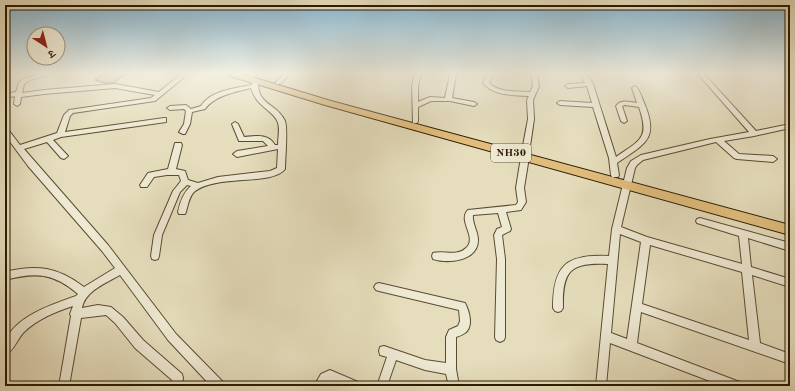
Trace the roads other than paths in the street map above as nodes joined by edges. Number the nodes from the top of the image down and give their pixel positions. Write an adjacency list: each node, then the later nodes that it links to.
1 (42, 92): 15 (street)
2 (150, 92): 13 (street)
3 (226, 92): 25 (street)
4 (257, 92): 38 (street)
5 (296, 92): 42 (highway, NH30)
6 (311, 92): 27 (highway, NH30)
7 (415, 92): 23 (street)
8 (450, 92): 17 (street)
9 (517, 92): 14 (street)
10 (593, 92): 21 (street)
11 (636, 92): 22 (street)
12 (717, 92): 33 (street)
13 (160, 94): 34 (street)
14 (532, 94): 42 (street)
15 (18, 95): 16 (street); 19 (street)
16 (5, 96)
17 (449, 99): 20 (street); 23 (street)
18 (560, 103): 21 (street)
19 (17, 104)
20 (474, 104)
21 (597, 105): 45 (street)
22 (641, 105): 28 (street); 45 (street)
23 (415, 106): 27 (street)
24 (170, 108): 25 (street)
25 (189, 111): 32 (street)
26 (164, 120): 34 (street)
27 (415, 121): 42 (highway, NH30)
28 (624, 121)
29 (236, 124): 40 (street)
30 (790, 126): 33 (street)
31 (5, 130): 39 (street)
32 (183, 132)
33 (754, 134): 36 (street)
34 (60, 135): 35 (street)
35 (48, 138): 39 (street); 43 (street)
36 (718, 140): 44 (street); 49 (street)
37 (178, 145): 46 (street)
38 (281, 146): 40 (street); 51 (street)
39 (19, 148): 64 (street)
40 (273, 148): 41 (street)
41 (237, 154)
42 (526, 154): 47 (highway, NH30); 49 (highway, NH30); 52 (street)
43 (64, 156)
44 (773, 159)
45 (614, 162): 47 (street)
46 (171, 173): 48 (street); 50 (street)
47 (615, 175): 49 (highway, NH30)
48 (185, 182): 51 (street); 61 (street)
49 (627, 182): 55 (highway, NH30); 56 (street); 57 (highway, NH30)
50 (144, 185)
51 (197, 186): 53 (street)
52 (501, 209): 62 (street); 74 (street)
53 (182, 212)
54 (700, 221): 58 (street)
55 (790, 223)
56 (616, 229): 59 (street); 63 (street)
57 (790, 230)
58 (743, 234): 60 (street); 65 (street)
59 (646, 240): 65 (street); 70 (street)
60 (790, 247)
61 (155, 256)
62 (436, 256)
63 (612, 260): 71 (street); 73 (street)
64 (121, 268): 69 (street); 82 (street)
65 (748, 270): 67 (street); 76 (street)
66 (5, 276): 69 (street)
67 (790, 283)
68 (379, 287): 79 (street)
69 (81, 296): 72 (street); 77 (street)
70 (636, 306): 75 (street); 76 (street)
71 (558, 308)
72 (75, 314): 80 (street); 81 (street)
73 (605, 336): 75 (street); 87 (street)
74 (500, 337)
75 (631, 346): 88 (street)
76 (755, 347): 78 (street)
77 (5, 350)
78 (790, 359)
79 (451, 369): 85 (street); 86 (street)
80 (64, 386)
81 (174, 386)
82 (219, 386)
83 (319, 386): 84 (street)
84 (354, 386)
85 (382, 386)
86 (454, 386)
87 (602, 386)
88 (737, 386)

